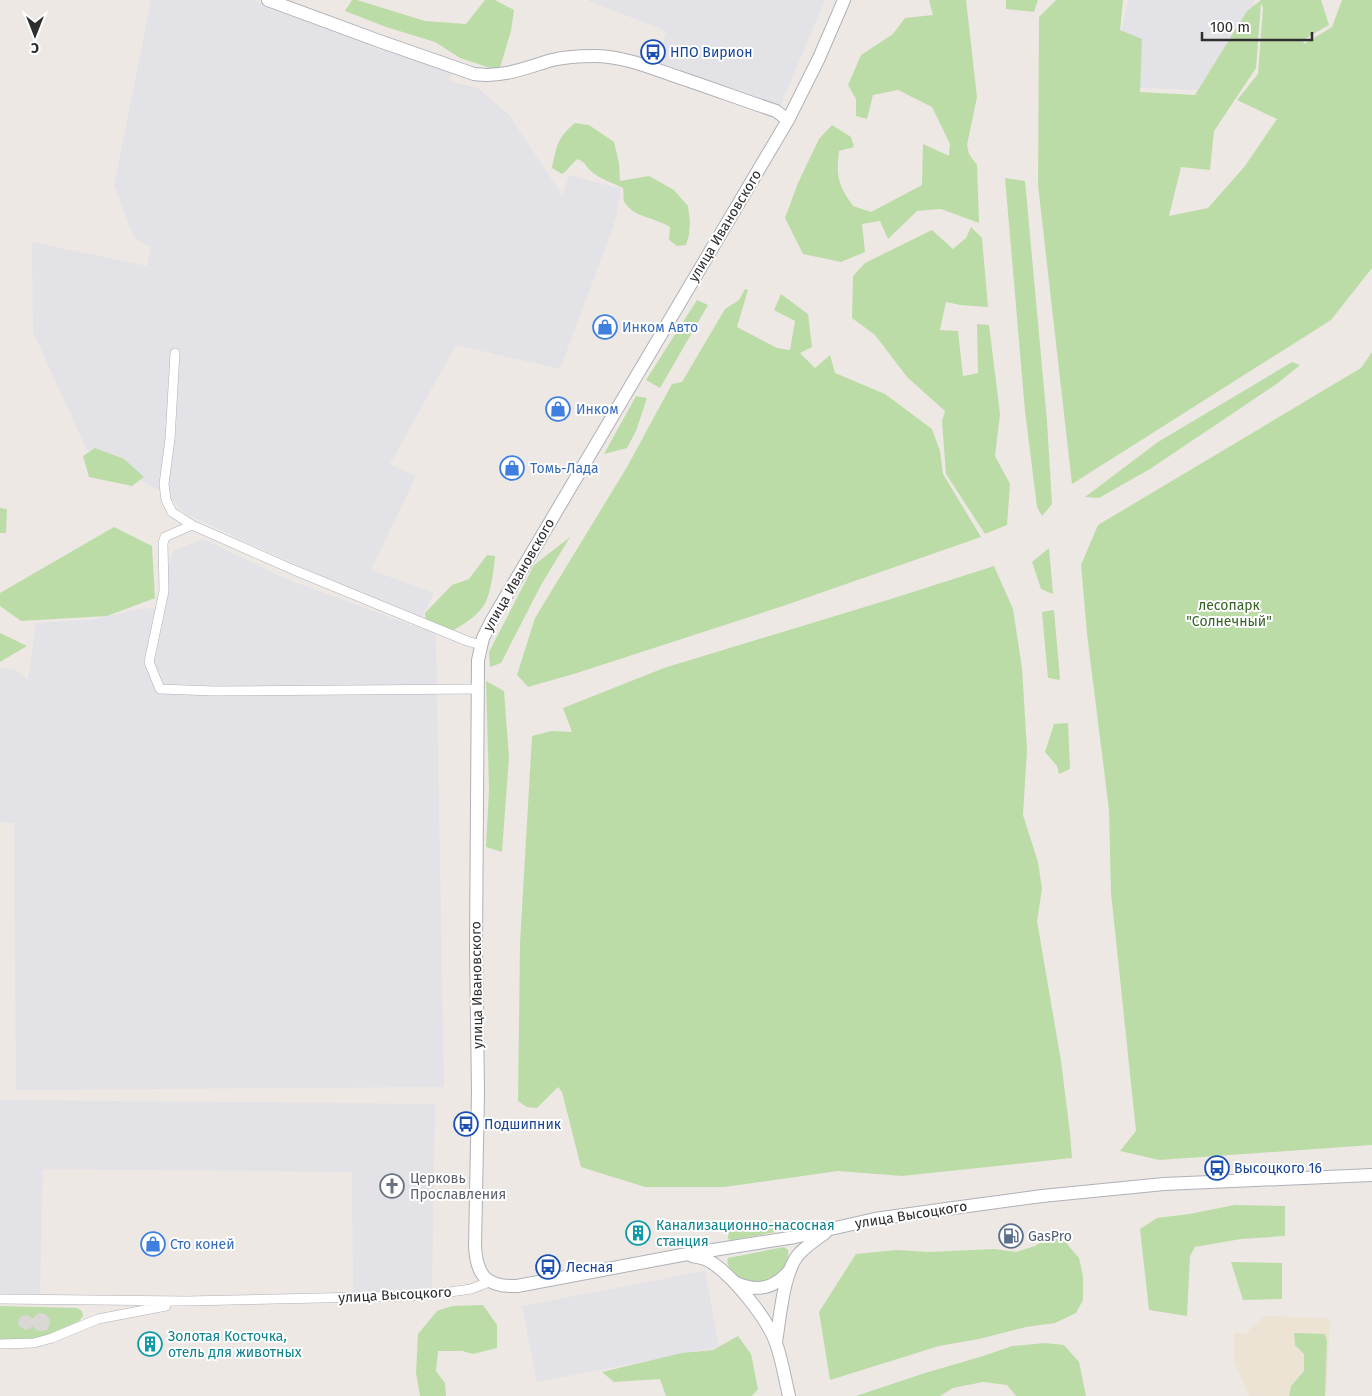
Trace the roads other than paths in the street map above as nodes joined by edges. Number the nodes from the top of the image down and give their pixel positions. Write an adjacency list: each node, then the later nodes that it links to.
1 (268, 0): 3 (main road)
2 (844, 0): 3 (main road, улица Ивановского)
3 (788, 120): 6 (main road, улица Ивановского)
4 (175, 352): 5 (street)
5 (192, 525): 6 (street); 7 (street)
6 (481, 645): 7 (main road, улица Ивановского)
7 (478, 689): 16 (main road, улица Ивановского)
8 (1372, 1175): 9 (main road, улица Высоцкого)
9 (832, 1229): 10 (main road, улица Высоцкого); 13 (main road)
10 (795, 1237): 11 (main road, улица Высоцкого); 13 (main road)
11 (716, 1250): 12 (main road, улица Высоцкого); 15 (main road)
12 (682, 1255): 15 (main road); 16 (main road, улица Высоцкого)
13 (797, 1257): 14 (main road)
14 (791, 1269): 15 (main road); 19 (main road)
15 (732, 1279): 19 (main road)
16 (489, 1282): 18 (street, улица Высоцкого)
17 (0, 1300): 18 (street, улица Высоцкого)
18 (187, 1302): 20 (street, улица Высоцкого)
19 (776, 1342): 21 (main road)
20 (0, 1344)
21 (789, 1396)

